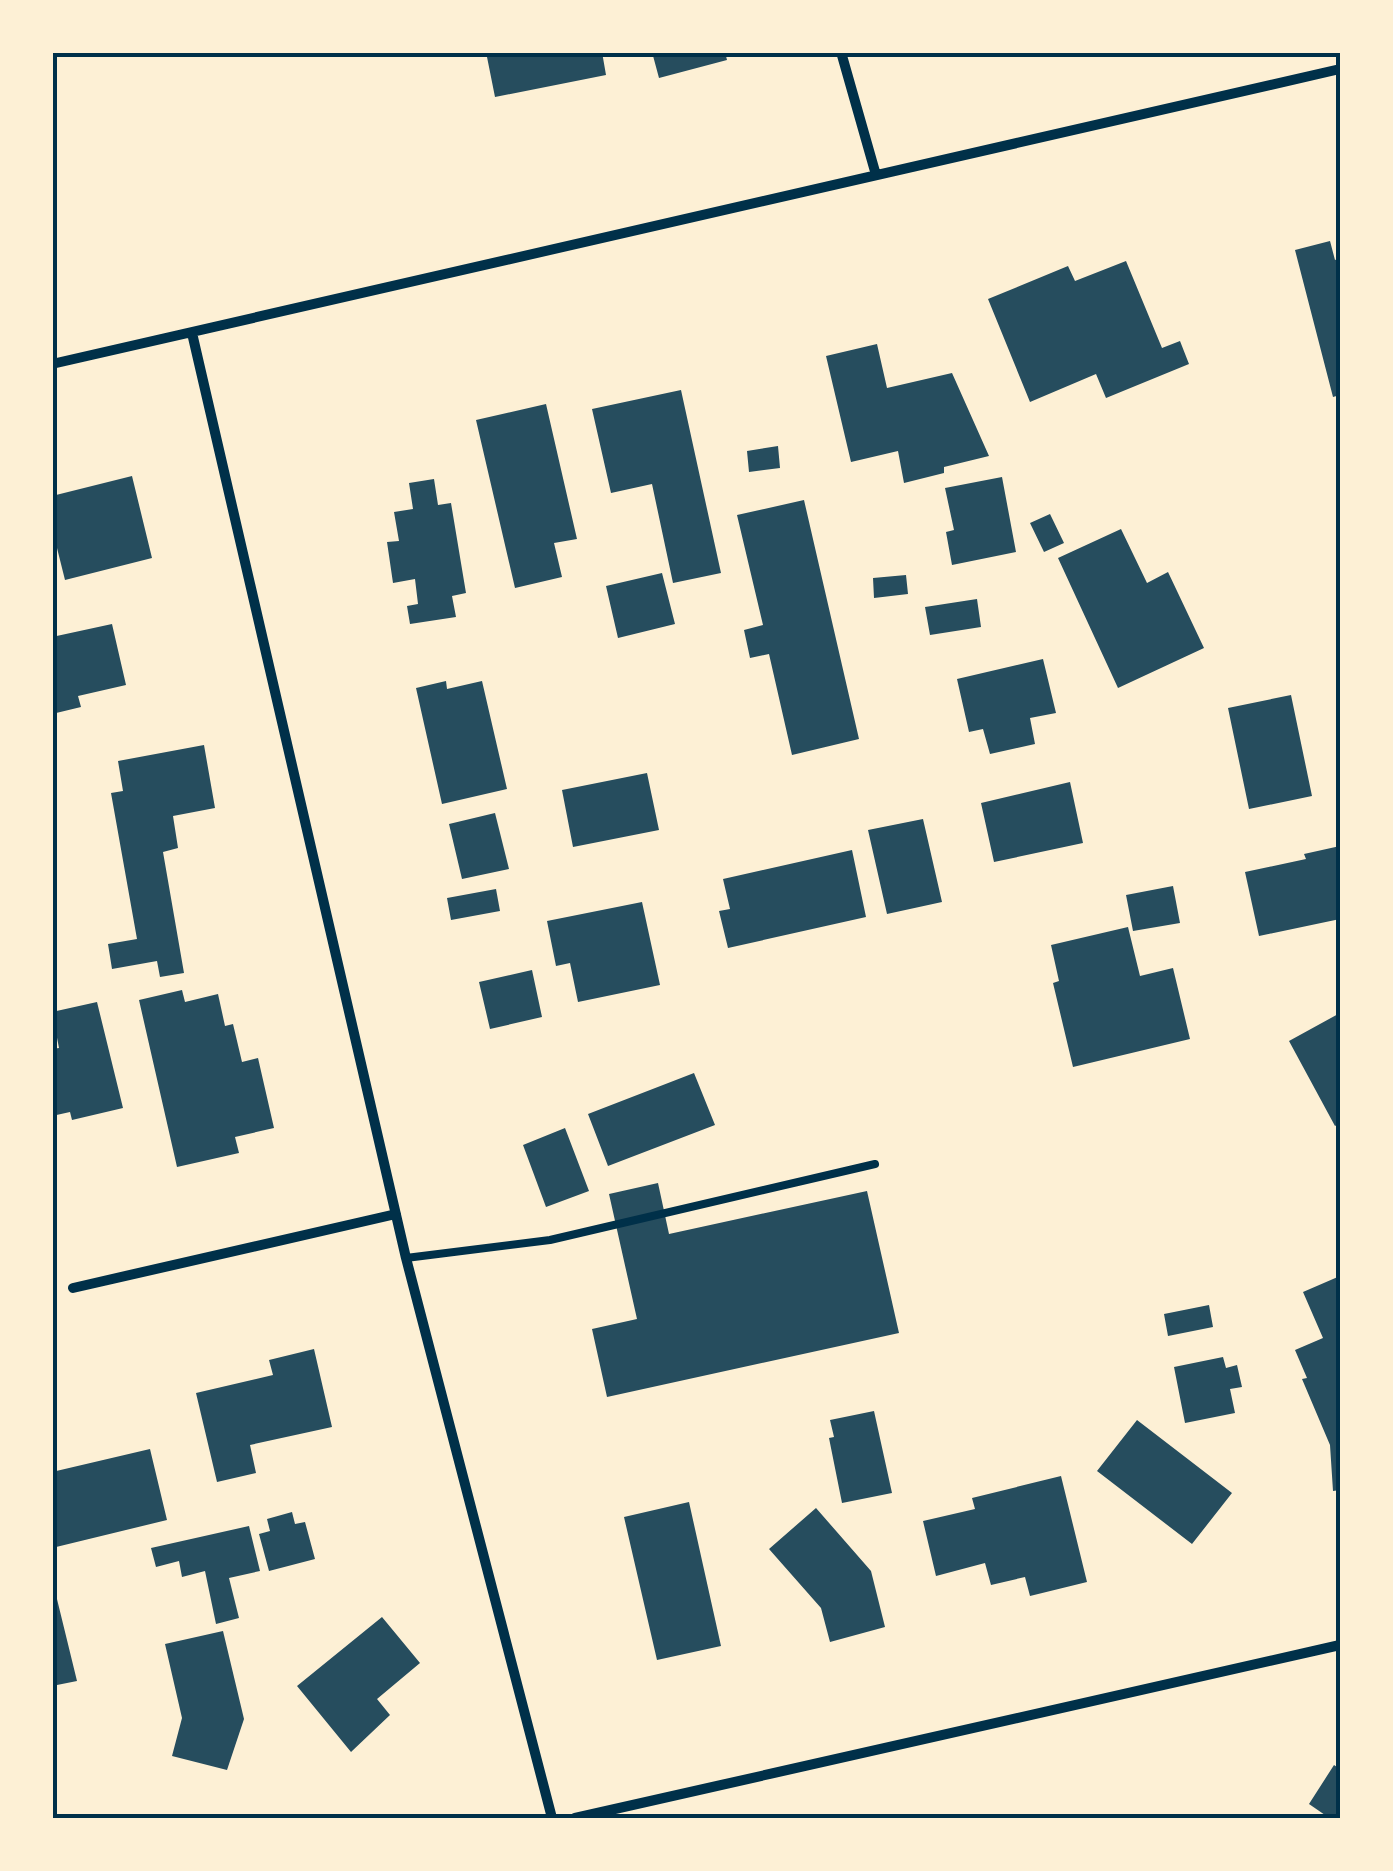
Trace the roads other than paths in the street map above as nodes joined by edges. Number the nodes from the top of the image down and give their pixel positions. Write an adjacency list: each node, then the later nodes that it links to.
1 (840, 52): 3 (street)
2 (1340, 69): 3 (street)
3 (876, 175): 4 (street)
4 (192, 333): 5 (street); 7 (street)
5 (52, 364)
6 (875, 1164): 8 (lane)
7 (396, 1214): 8 (street); 9 (street)
8 (406, 1258): 11 (street)
9 (72, 1288)
10 (1340, 1645): 12 (street)
11 (552, 1818)
12 (575, 1818)

